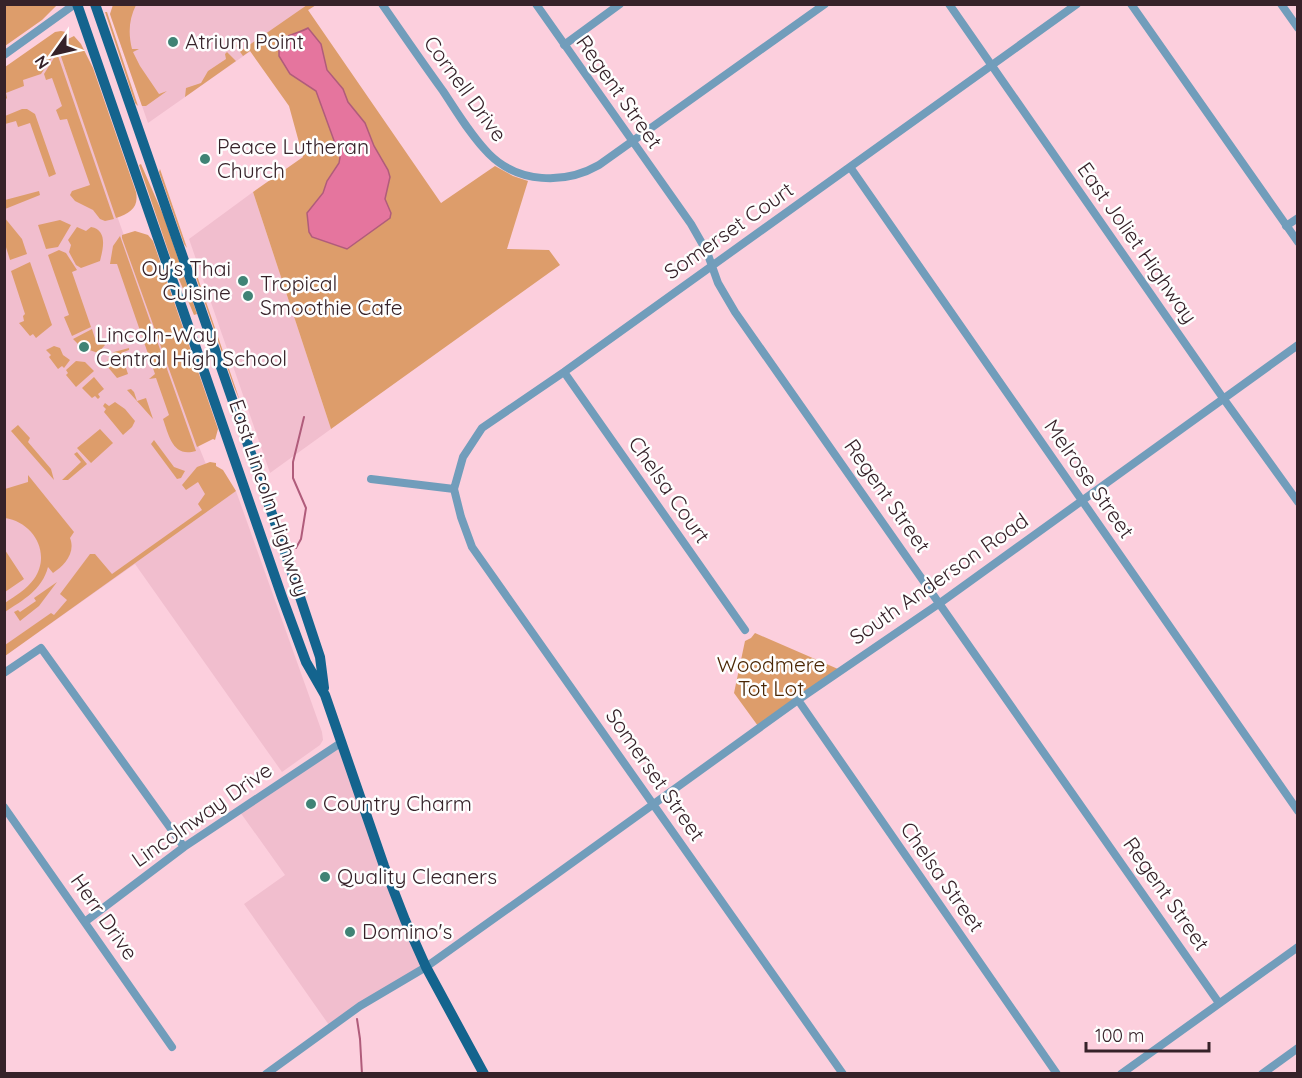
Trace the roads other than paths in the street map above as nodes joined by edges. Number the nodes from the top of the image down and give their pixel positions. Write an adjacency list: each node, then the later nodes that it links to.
1 (76, 4): 13 (street); 31 (main road, East Lincoln Highway)
2 (95, 4): 31 (main road, East Lincoln Highway)
3 (382, 4): 15 (street, Cornell Drive)
4 (536, 4): 12 (street, Regent Street)
5 (620, 4): 12 (street)
6 (825, 4): 15 (street, Cornell Drive)
7 (949, 4): 14 (street, East Joliet Highway)
8 (1077, 4): 14 (street, Somerset Court)
9 (1131, 4): 18 (street)
10 (1281, 4): 11 (street)
11 (1298, 28)
12 (564, 45): 15 (street, Regent Street)
13 (4, 55)
14 (992, 66): 16 (street, Somerset Court); 23 (street, East Joliet Highway)
15 (632, 142): 20 (street, Regent Street)
16 (850, 167): 20 (street, Somerset Court); 26 (street, Melrose Street)
17 (1298, 218): 18 (street)
18 (1286, 226): 19 (street)
19 (1298, 242)
20 (712, 265): 22 (street, Somerset Court); 28 (street, Regent Street)
21 (1298, 345): 23 (street, South Anderson Road)
22 (564, 372): 25 (street, Somerset Court); 29 (street, Chelsa Court)
23 (1222, 398): 26 (street, South Anderson Road); 27 (street, East Joliet Highway)
24 (371, 479): 25 (street)
25 (454, 489): 34 (street, Somerset Street)
26 (1082, 499): 28 (street, South Anderson Road); 36 (street, Melrose Street)
27 (1298, 502)
28 (940, 603): 32 (street, South Anderson Road); 41 (street, Regent Street)
29 (744, 630)
30 (4, 673): 37 (street)
31 (325, 695): 33 (main road, East Lincoln Highway)
32 (798, 700): 34 (street, South Anderson Road); 47 (street, Chelsa Street)
33 (342, 742): 37 (street, Lincolnway Drive); 40 (main road, East Lincoln Highway)
34 (654, 805): 40 (street, South Anderson Road); 46 (street, Somerset Street)
35 (4, 807): 38 (street, Herr Drive)
36 (1298, 811)
37 (184, 848): 38 (street, Lincolnway Drive)
38 (86, 921): 42 (street, Herr Drive)
39 (1298, 947): 41 (street)
40 (426, 967): 44 (street, South Anderson Road); 45 (main road, East Lincoln Highway)
41 (1219, 1003): 48 (street)
42 (172, 1047)
43 (1298, 1048): 49 (street)
44 (266, 1074)
45 (484, 1074)
46 (843, 1074)
47 (1057, 1074)
48 (1121, 1074)
49 (1262, 1074)

